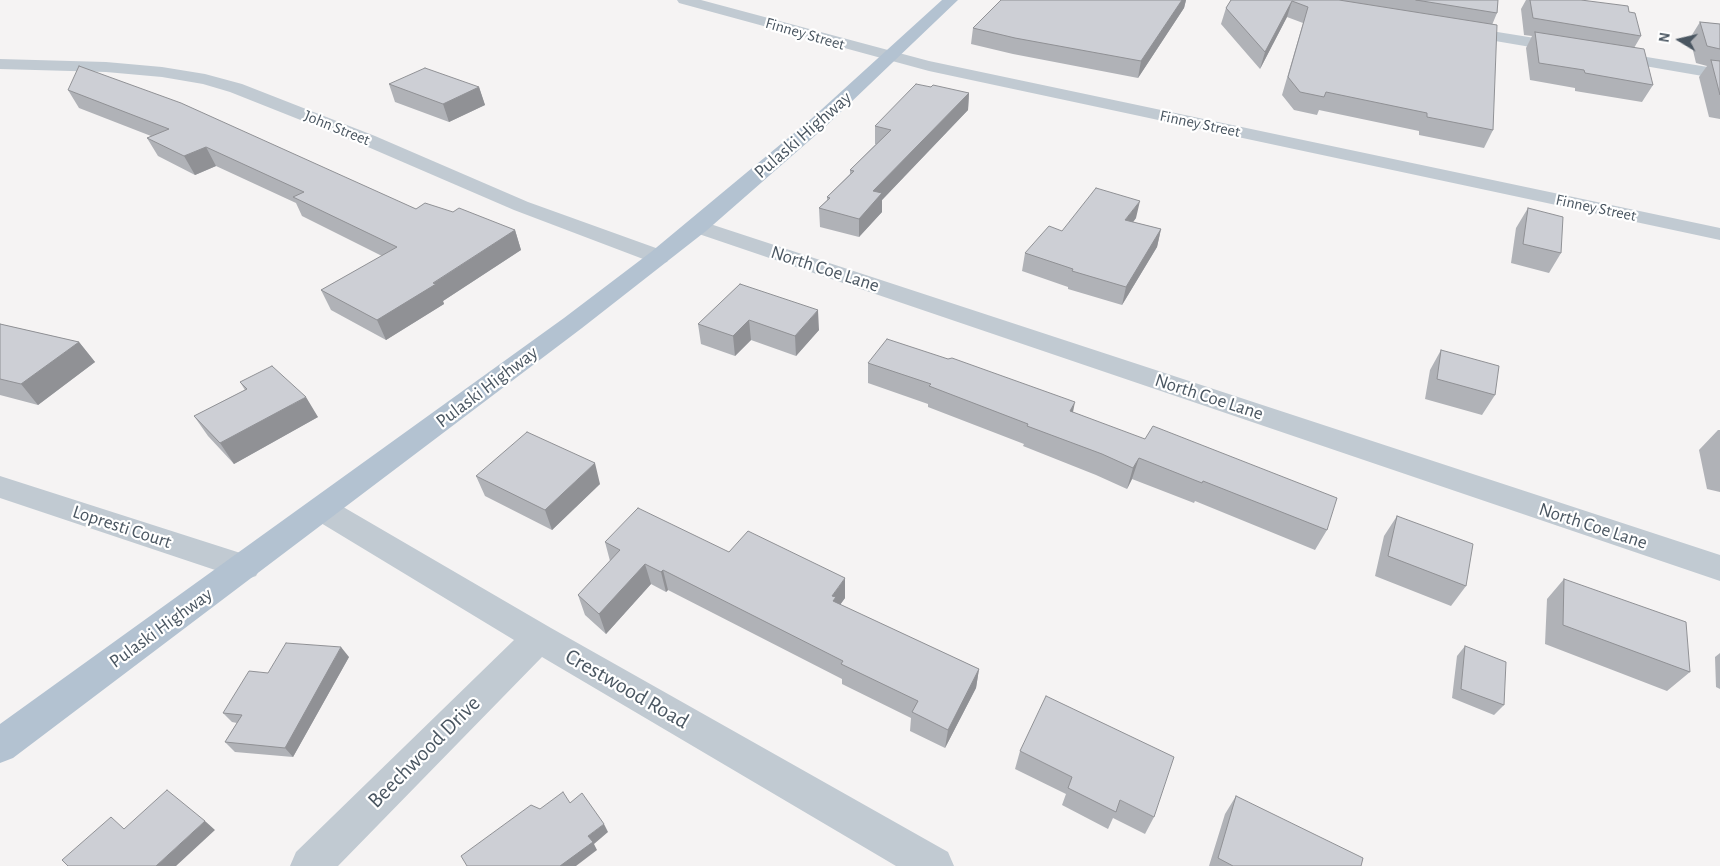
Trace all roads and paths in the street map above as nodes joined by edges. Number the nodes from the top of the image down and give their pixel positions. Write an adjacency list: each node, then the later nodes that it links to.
1 (684, 0): 4 (street, Finney Street)
2 (951, 0): 4 (main road, Pulaski Highway)
3 (1447, 29): 6 (street)
4 (890, 57): 7 (main road, Pulaski Highway); 8 (street, Finney Street)
5 (0, 64): 9 (street, John Street)
6 (1720, 74)
7 (698, 226): 9 (main road, Pulaski Highway); 13 (street, North Coe Lane)
8 (1720, 234)
9 (659, 257): 11 (main road, Pulaski Highway)
10 (0, 487): 12 (street, Lopresti Court)
11 (322, 509): 12 (main road, Pulaski Highway); 14 (street, Crestwood Road)
12 (244, 567): 15 (main road, Pulaski Highway)
13 (1720, 568)
14 (538, 638): 16 (street, Beechwood Drive); 17 (street, Crestwood Road)
15 (0, 746)
16 (310, 866)
17 (934, 866)

